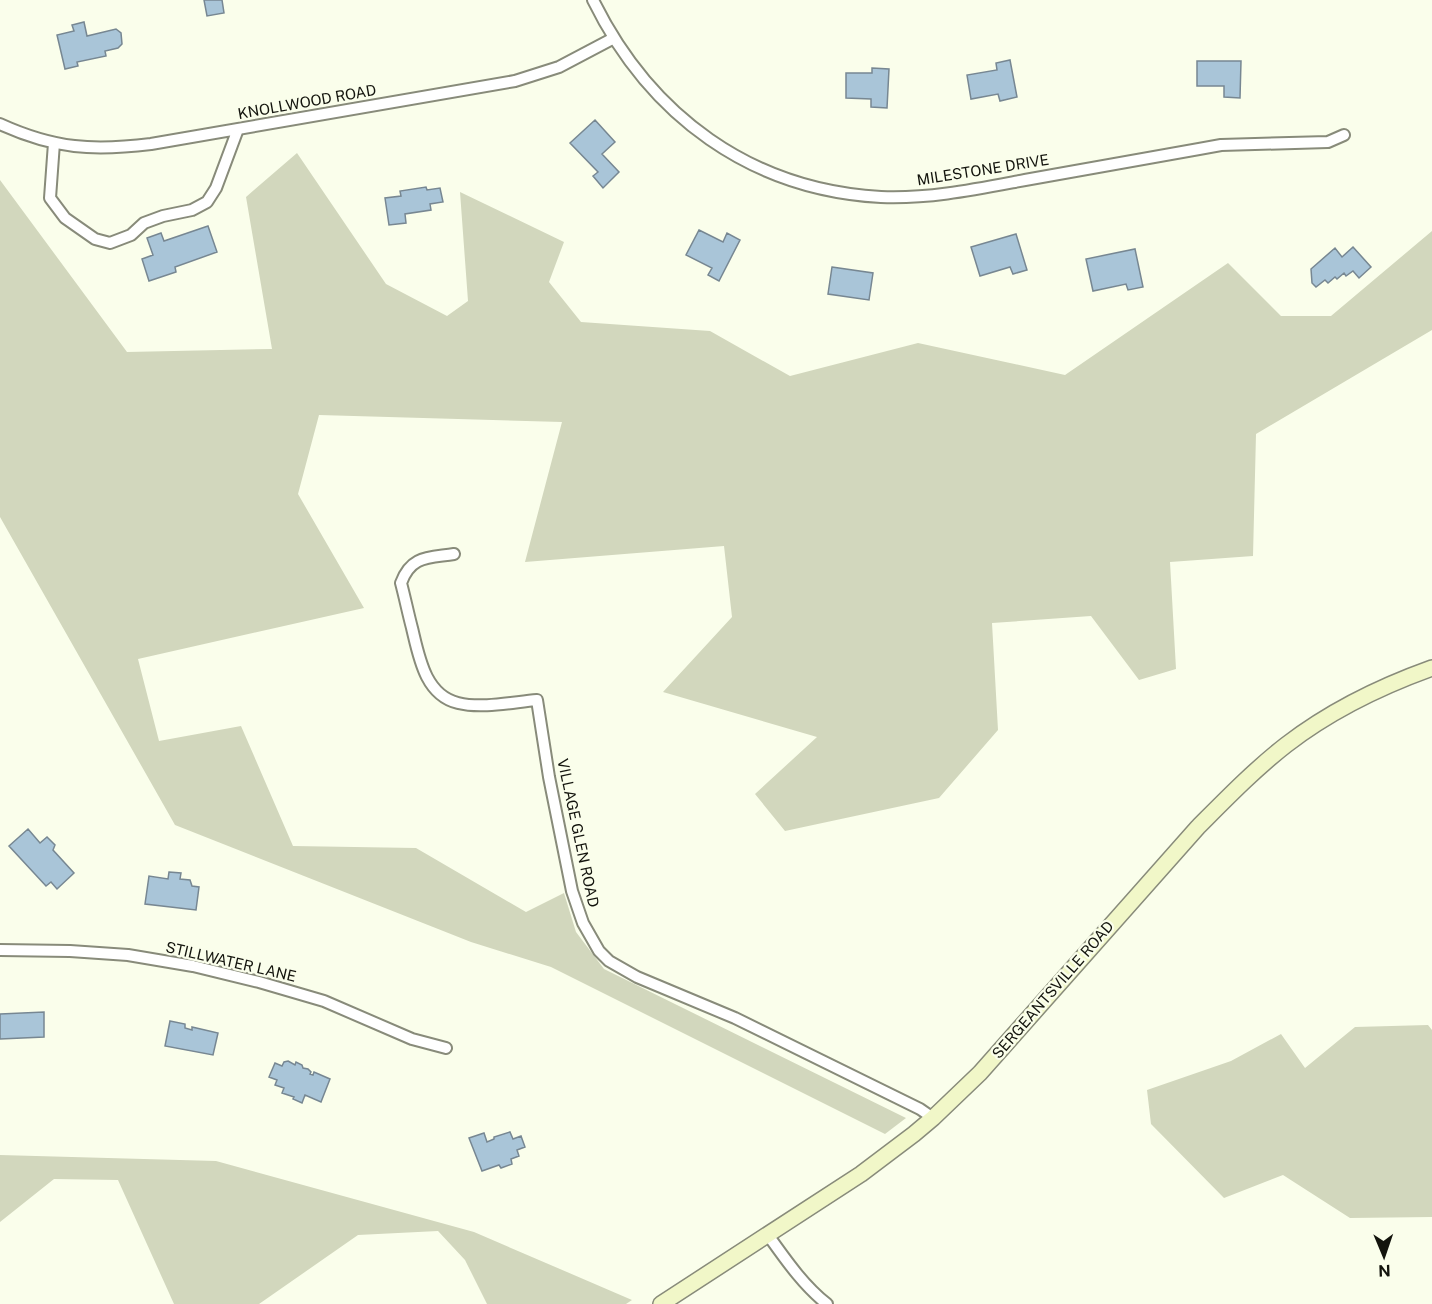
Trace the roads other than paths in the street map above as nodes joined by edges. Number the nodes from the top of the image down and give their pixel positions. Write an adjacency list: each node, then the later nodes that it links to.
1 (593, 0): 2 (street, MILESTONE DRIVE)
2 (614, 38): 4 (street, KNOLLWOOD ROAD); 5 (street, MILESTONE DRIVE)
3 (0, 124): 6 (street, KNOLLWOOD ROAD)
4 (238, 129): 6 (street, KNOLLWOOD ROAD); 6 (street)
5 (1344, 135)
6 (54, 143)
7 (454, 554): 11 (street, VILLAGE GLEN ROAD)
8 (1432, 668): 11 (main road, SERGEANTSVILLE ROAD)
9 (0, 950): 10 (street, STILLWATER LANE)
10 (446, 1048)
11 (933, 1118): 12 (main road, SERGEANTSVILLE ROAD)
12 (768, 1235): 13 (main road, SERGEANTSVILLE ROAD); 14 (street)
13 (661, 1304)
14 (827, 1304)

